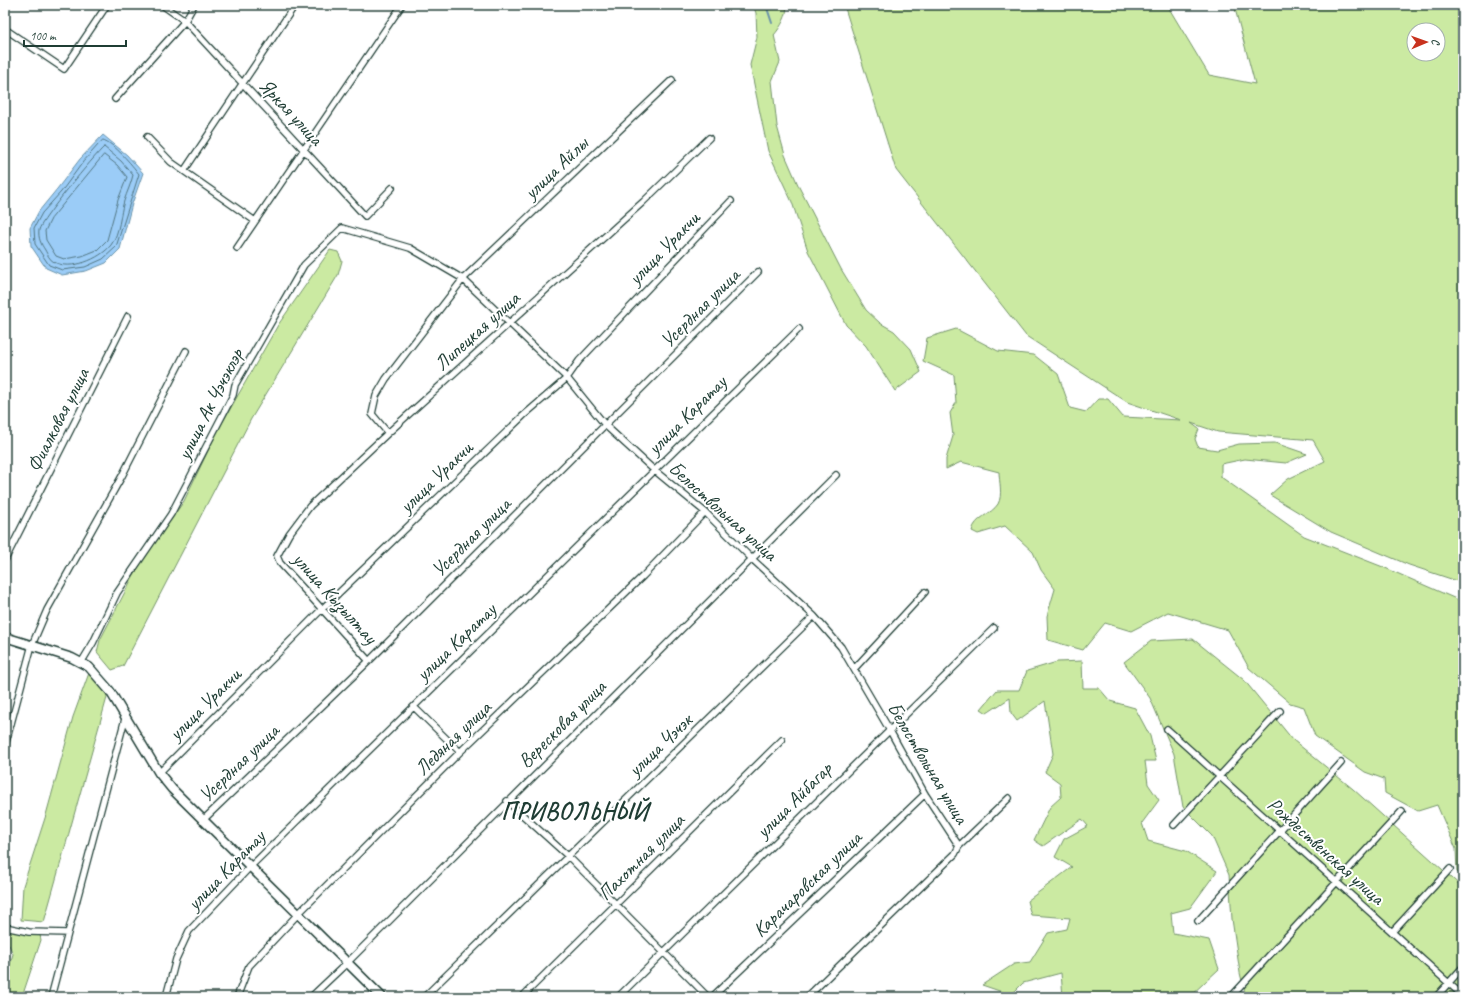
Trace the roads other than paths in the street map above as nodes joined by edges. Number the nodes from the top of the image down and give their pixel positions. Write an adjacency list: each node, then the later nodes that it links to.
1 (108, 5): 7 (street)
2 (162, 5): 6 (street, Яркая улица)
3 (194, 5): 6 (street)
4 (295, 5): 9 (street)
5 (402, 5): 13 (street)
6 (184, 21): 9 (street, Яркая улица); 10 (street)
7 (5, 29)
8 (672, 80): 21 (street, улица Айлы)
9 (242, 83): 13 (street, Яркая улица); 14 (street)
10 (115, 99)
11 (147, 137): 14 (street)
12 (708, 138): 23 (street, Липецкая улица)
13 (304, 151): 15 (street, Яркая улица); 17 (street)
14 (184, 171): 17 (street)
15 (392, 188)
16 (731, 201): 26 (street, улица Уракчи)
17 (255, 221): 18 (street)
18 (237, 248)
19 (410, 248): 21 (street, Белоствольная улица); 42 (street, улица Ак Чэчэклэр)
20 (758, 272): 27 (street, Усердная улица)
21 (462, 280): 23 (street, Белоствольная улица); 28 (street, улица Айлы)
22 (128, 316): 34 (street, Фиалковая улица)
23 (509, 323): 26 (street, Белоствольная улица); 28 (street, Липецкая улица)
24 (799, 329): 29 (street, улица Каратау)
25 (186, 351): 40 (street)
26 (567, 378): 27 (street, Белоствольная улица); 36 (street, улица Уракчи)
27 (606, 426): 29 (street, Белоствольная улица); 41 (street, Усердная улица)
28 (388, 433): 32 (street, Липецкая улица)
29 (654, 470): 31 (street, Белоствольная улица); 44 (street, улица Каратау)
30 (836, 474): 33 (street, Вересковая улица)
31 (705, 512): 33 (street, Белоствольная улица); 51 (street, Ледяная улица)
32 (277, 556): 36 (street, улица Кызылтау)
33 (751, 558): 37 (street, Белоствольная улица); 57 (street, Вересковая улица)
34 (5, 560)
35 (925, 592): 43 (street)
36 (321, 610): 41 (street, улица Кызылтау); 53 (street, улица Уракчи)
37 (814, 616): 43 (street, Белоствольная улица); 63 (street, улица Чэчэк)
38 (994, 628): 47 (street, улица Айбагар)
39 (5, 637): 40 (street)
40 (32, 645): 42 (street); 50 (street)
41 (369, 661): 59 (street, Усердная улица)
42 (81, 663): 46 (street)
43 (854, 669): 47 (street, Белоствольная улица)
44 (414, 707): 51 (street); 64 (street, улица Каратау)
45 (1280, 711): 54 (street)
46 (126, 715): 53 (street); 71 (street)
47 (889, 728): 55 (street, Белоствольная улица); 73 (street, улица Айбагар)
48 (1167, 729): 54 (street, Рождественская улица)
49 (782, 740): 67 (street, Пахотная улица)
50 (5, 746)
51 (460, 752): 68 (street, Ледяная улица)
52 (1341, 763): 61 (street)
53 (159, 773): 59 (street)
54 (1219, 776): 60 (street); 61 (street, Рождественская улица)
55 (925, 794): 62 (street, Белоствольная улица); 87 (street, Карачаровская улица)
56 (1009, 798): 62 (street)
57 (507, 801): 63 (street); 74 (street, Вересковая улица)
58 (1402, 811): 66 (street)
59 (202, 821): 64 (street)
60 (1174, 825)
61 (1280, 831): 66 (street, Рождественская улица); 69 (street)
62 (959, 846): 88 (street)
63 (569, 857): 67 (street); 83 (street, улица Чэчэк)
64 (250, 867): 68 (street); 79 (street, улица Каратау)
65 (1450, 869): 72 (street)
66 (1336, 882): 72 (street, Рождественская улица); 89 (street)
67 (616, 905): 73 (street); 84 (street, Пахотная улица)
68 (299, 913): 74 (street); 80 (street, Ледяная улица)
69 (1198, 921)
70 (5, 927): 71 (street)
71 (68, 932): 78 (street)
72 (1392, 932): 76 (street, Рождественская улица)
73 (662, 953): 85 (street, улица Айбагар); 86 (street)
74 (348, 962): 81 (street, Вересковая улица); 82 (street)
75 (1463, 967): 76 (street)
76 (1449, 983): 77 (street, Рождественская улица); 90 (street)
77 (1463, 996)
78 (51, 997)
79 (166, 997)
80 (237, 997)
81 (311, 997)
82 (382, 997)
83 (424, 997)
84 (522, 997)
85 (618, 997)
86 (708, 997)
87 (712, 997)
88 (807, 997)
89 (1231, 997)
90 (1436, 997)

